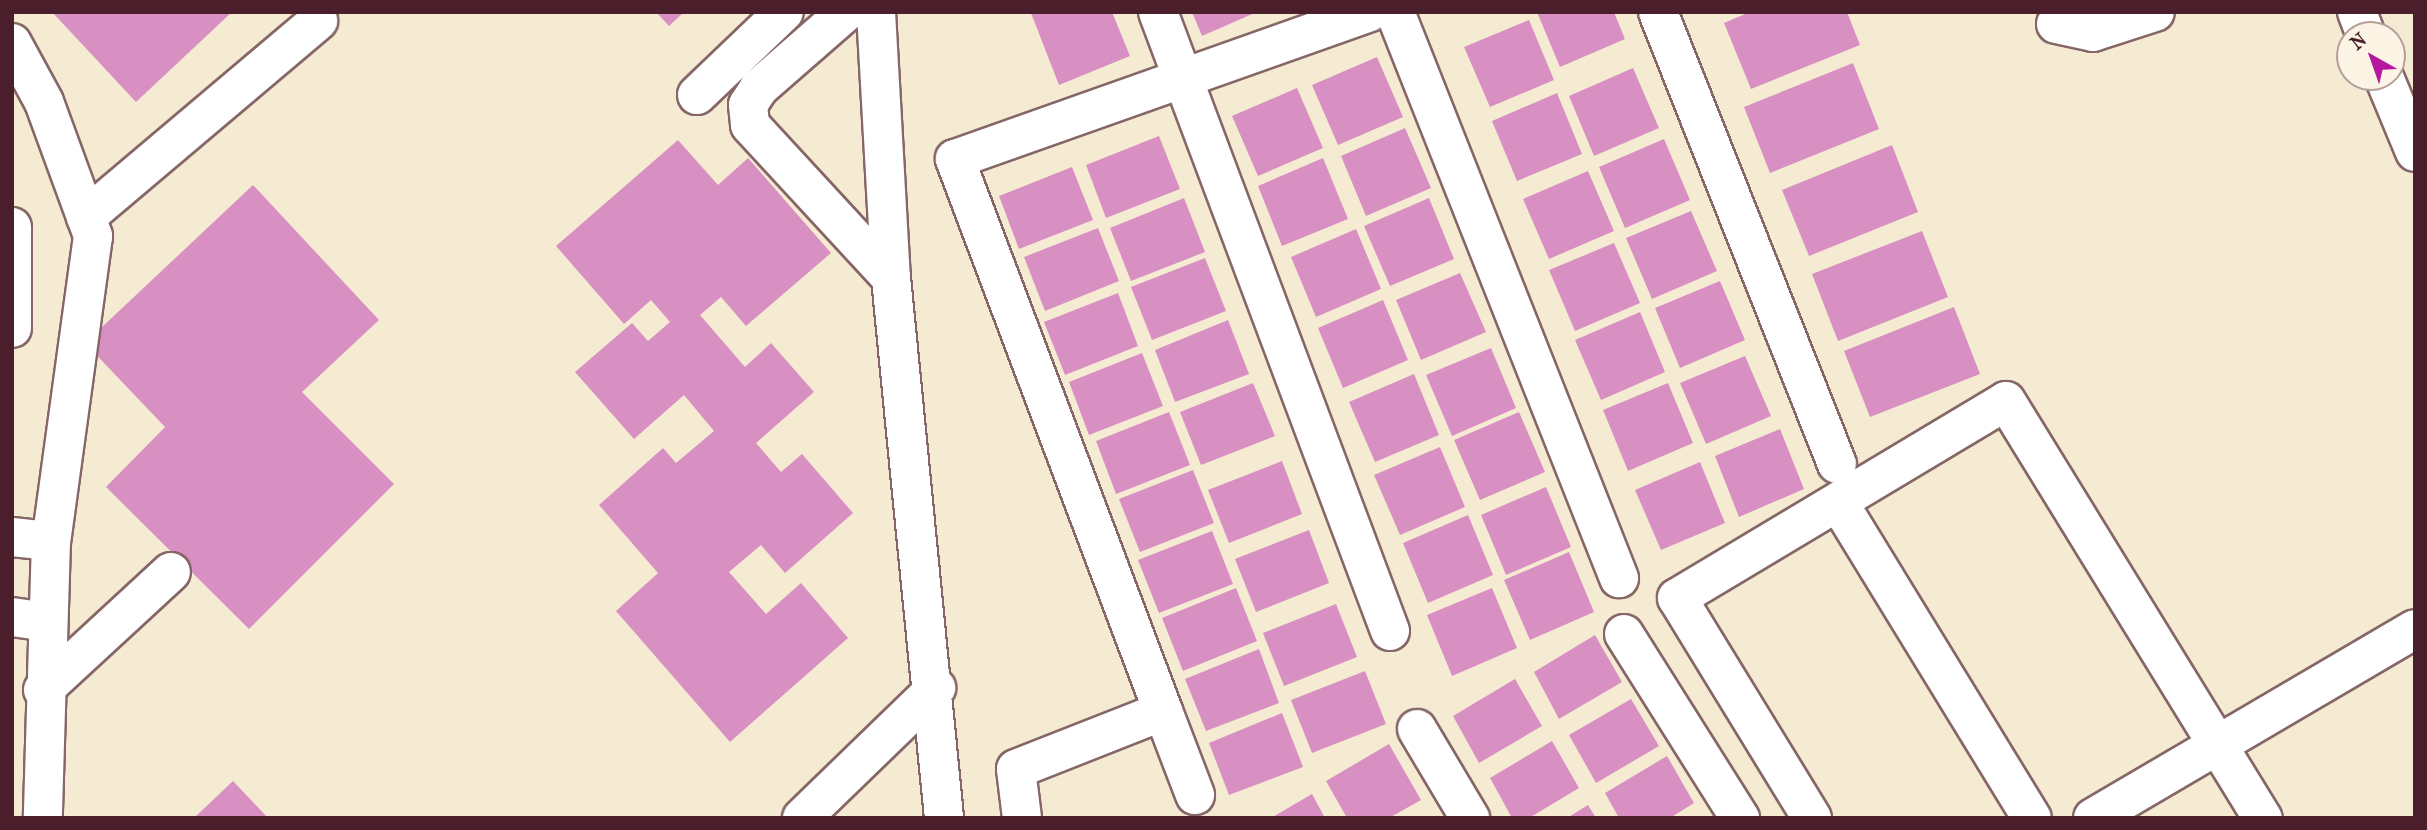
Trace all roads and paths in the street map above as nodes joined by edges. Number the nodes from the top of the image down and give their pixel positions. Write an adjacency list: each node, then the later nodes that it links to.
1 (785, 12): 14 (street)
2 (846, 12): 18 (street)
3 (876, 12): 18 (street)
4 (1158, 12): 12 (street)
5 (1370, 12): 12 (street)
6 (1395, 12): 25 (street)
7 (1658, 12): 20 (street)
8 (2155, 12): 9 (street)
9 (2058, 16)
10 (318, 22): 16 (street)
11 (12, 43): 16 (street)
12 (1183, 80): 27 (street); 32 (street)
13 (2390, 91): 15 (street)
14 (697, 95)
15 (2415, 152)
16 (86, 217): 23 (street)
17 (12, 227): 19 (street)
18 (891, 278): 30 (street)
19 (12, 328)
20 (1837, 464)
21 (1840, 505): 34 (street); 42 (street); 43 (street)
22 (12, 537): 23 (street)
23 (51, 541): 26 (street)
24 (171, 572): 31 (street)
25 (1619, 578)
26 (29, 619): 31 (street)
27 (1390, 631)
28 (1624, 634): 41 (street)
29 (2409, 643): 34 (street)
30 (936, 688): 37 (street); 38 (street)
31 (43, 690): 36 (street)
32 (1163, 711): 35 (street); 39 (street)
33 (1417, 729): 40 (street)
34 (2217, 745): 44 (street); 45 (street)
35 (1195, 795)
36 (43, 818)
37 (802, 818)
38 (944, 818)
39 (1022, 818)
40 (1471, 818)
41 (1740, 818)
42 (1812, 818)
43 (2032, 818)
44 (2094, 818)
45 (2263, 818)

